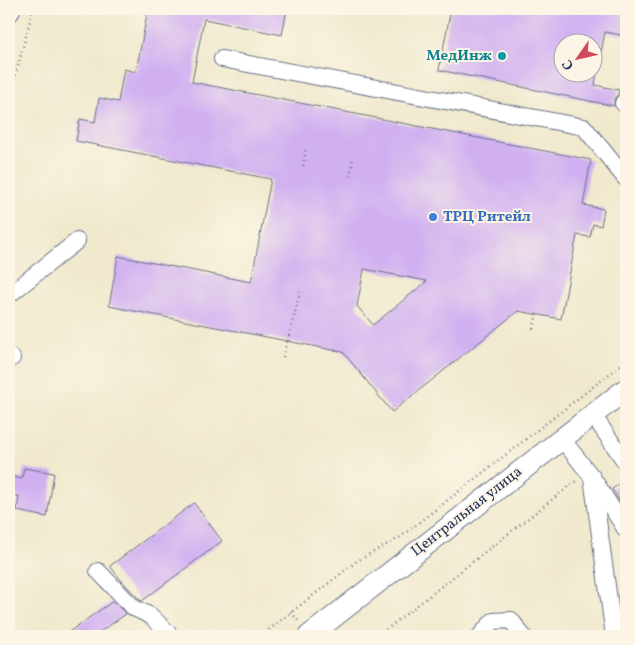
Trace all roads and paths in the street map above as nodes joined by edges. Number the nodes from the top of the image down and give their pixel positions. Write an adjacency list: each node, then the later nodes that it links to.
1 (33, 9): 3 (path)
2 (222, 59): 8 (street)
3 (9, 105)
4 (306, 148): 6 (path)
5 (353, 158): 7 (path)
6 (303, 166)
7 (350, 176)
8 (626, 179)
9 (77, 241): 11 (street)
10 (300, 292): 14 (path)
11 (9, 295)
12 (537, 314): 13 (path)
13 (534, 329)
14 (283, 357)
15 (626, 361): 25 (path)
16 (626, 389): 17 (main road, Центральная улица)
17 (593, 415): 18 (main road, Центральная улица); 19 (street)
18 (562, 439): 20 (street); 23 (main road, Центральная улица)
19 (626, 463)
20 (590, 474): 21 (street); 26 (path); 29 (street)
21 (626, 530)
22 (98, 571): 24 (street)
23 (320, 633)
24 (171, 636)
25 (261, 636)
26 (378, 636)
27 (480, 636): 28 (street)
28 (522, 636)
29 (614, 636)

